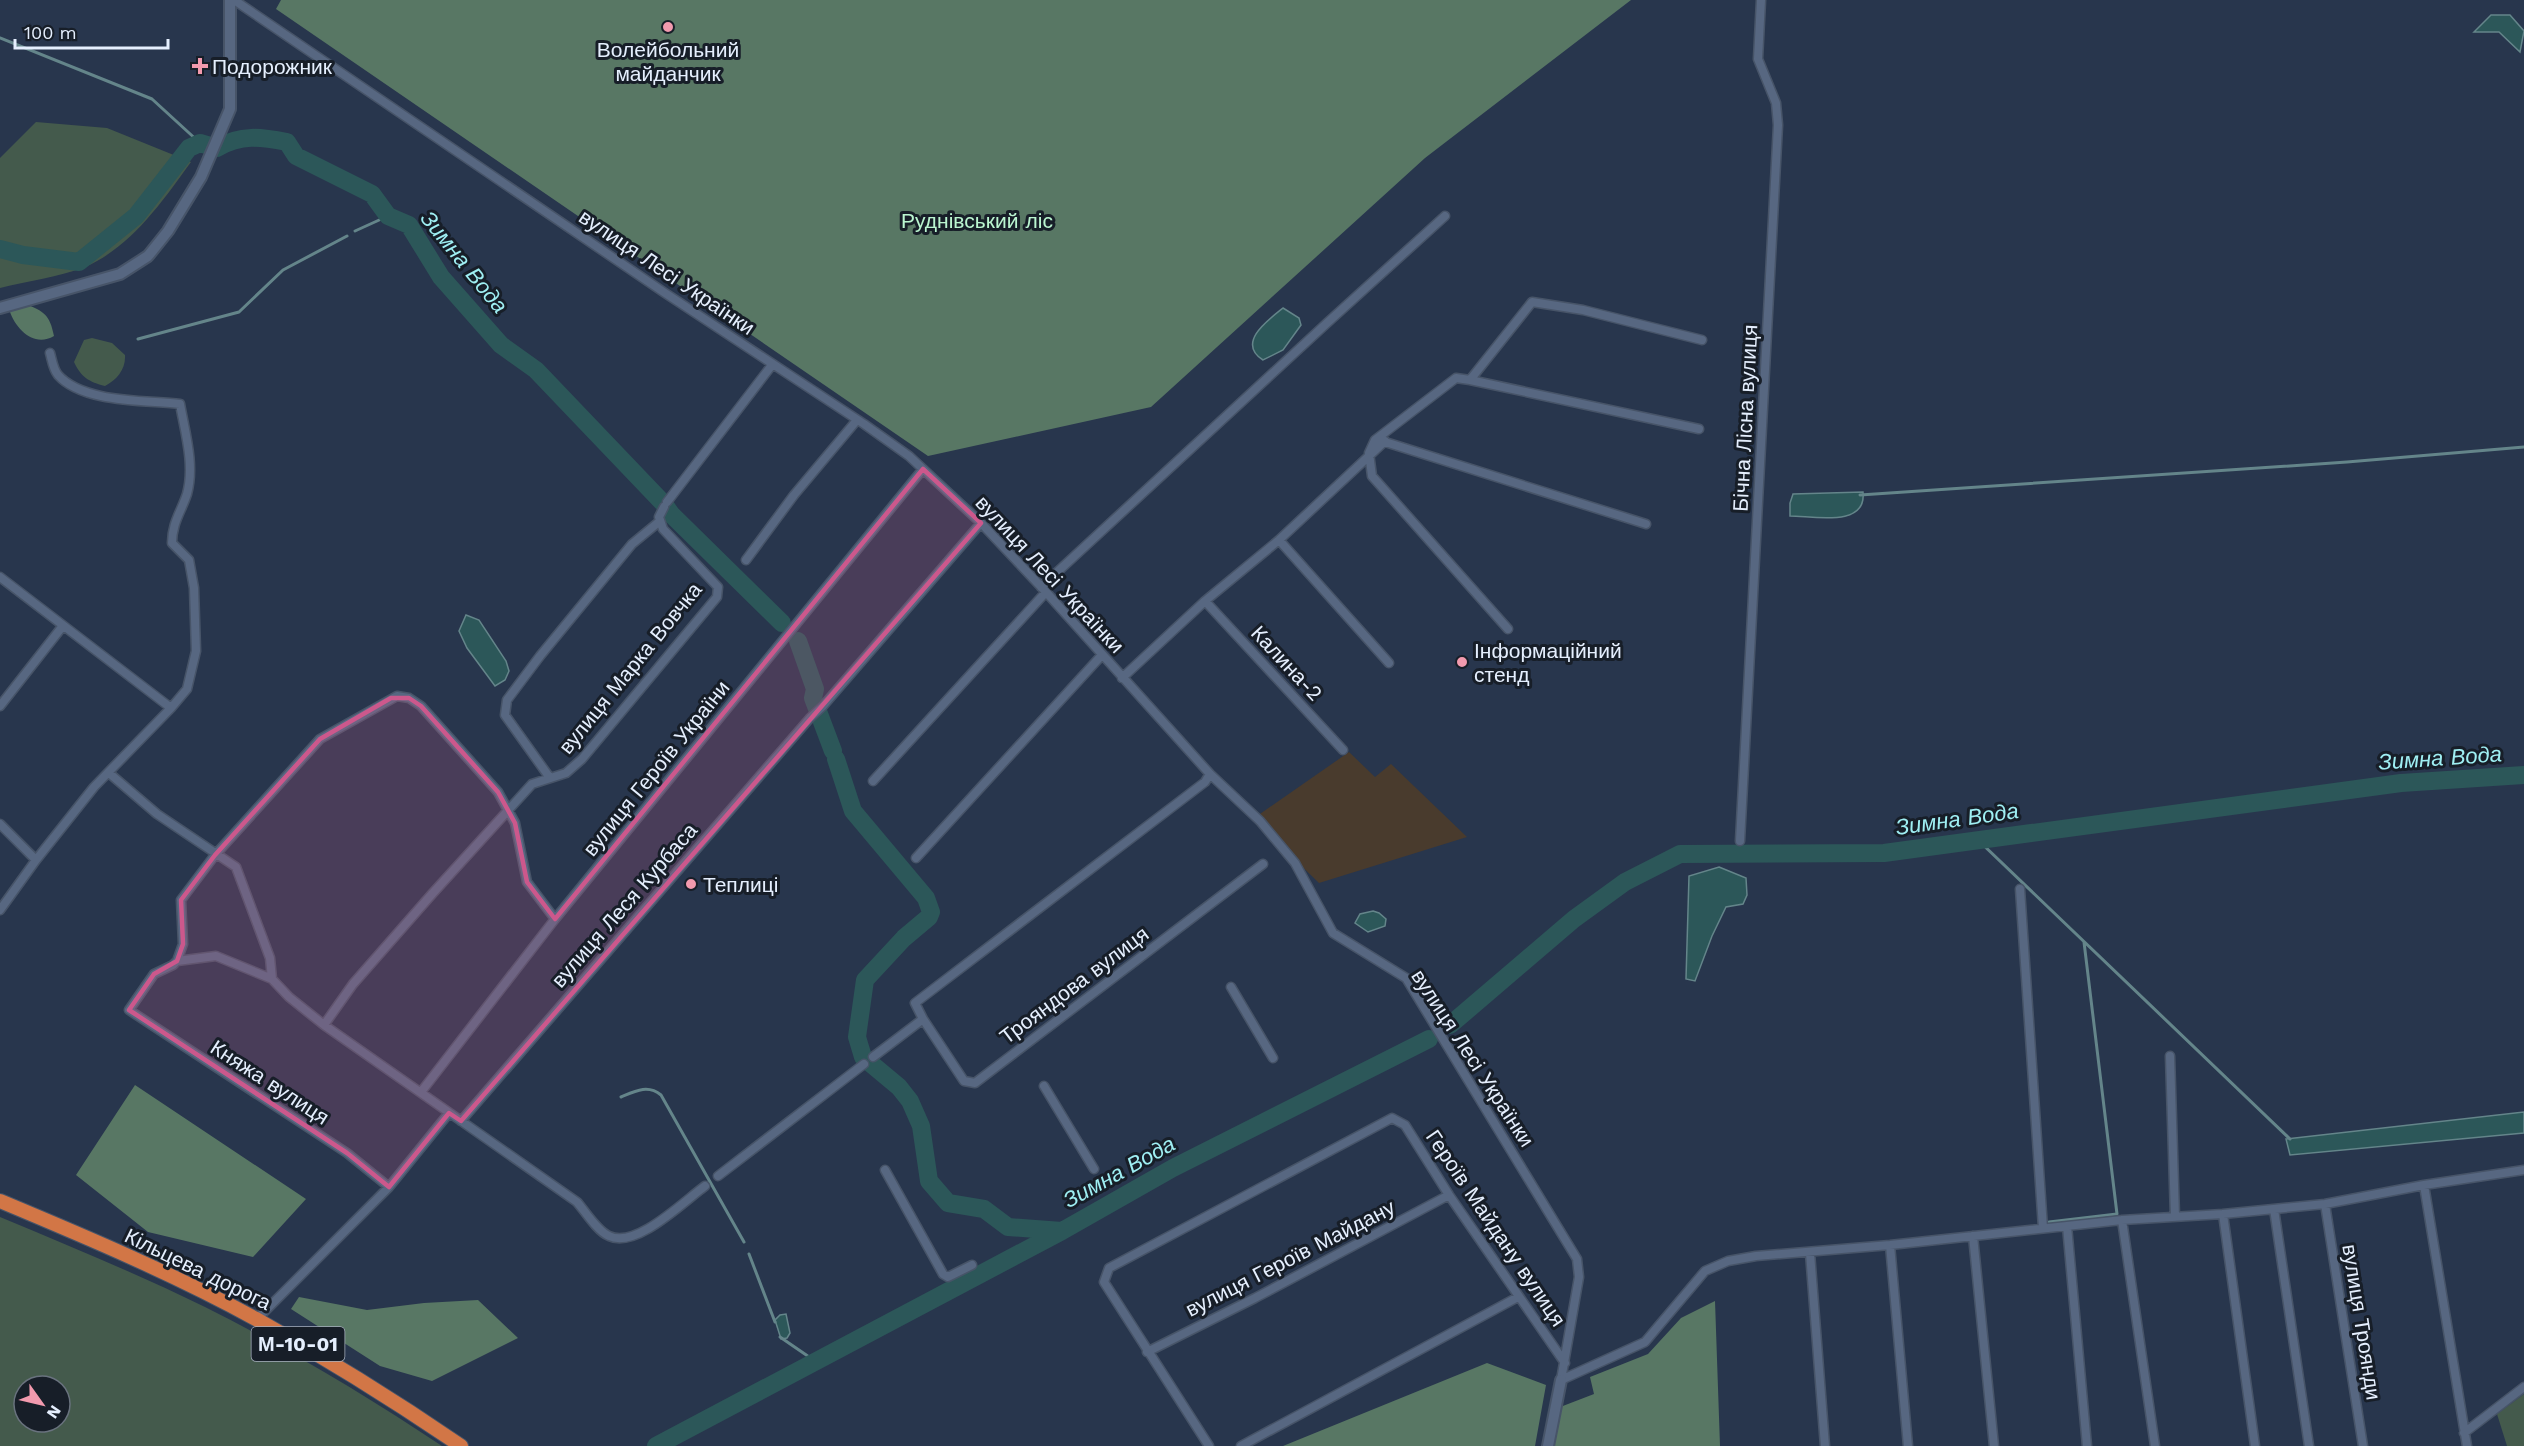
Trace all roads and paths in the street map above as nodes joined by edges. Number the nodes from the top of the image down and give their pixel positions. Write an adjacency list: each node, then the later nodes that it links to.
1 (232, 0): 4 (street); 7 (street, вулиця Лесі Українки)
2 (1761, 0): 36 (street, Бічна Лісна вулиця)
3 (1445, 216): 20 (street)
4 (0, 308)
5 (1701, 340): 8 (street)
6 (50, 353): 28 (street)
7 (772, 365): 9 (street, вулиця Лесі Українки); 14 (street)
8 (1470, 380): 10 (street); 11 (street)
9 (857, 420): 13 (street, вулиця Лесі Українки); 18 (street)
10 (1699, 429)
11 (1380, 441): 12 (street); 16 (street)
12 (1369, 453): 17 (street); 23 (street)
13 (923, 469): 15 (street, вулиця Лесі Українки); 43 (street, вулиця Героїв України)
14 (660, 521): 32 (street); 32 (street, вулиця Марка Вовчка)
15 (981, 523): 20 (street, вулиця Лесі Українки); 56 (street, вулиця Леся Курбаса)
16 (1646, 524)
17 (1279, 540): 21 (street); 25 (street)
18 (746, 560)
19 (0, 577): 22 (street)
20 (1044, 589): 24 (street, вулиця Лесі Українки); 33 (street)
21 (1205, 601): 26 (street); 29 (street, Калина-2)
22 (62, 627): 27 (street); 28 (street)
23 (1508, 629)
24 (1101, 656): 26 (street, вулиця Лесі Українки); 38 (street)
25 (1389, 663)
26 (1122, 678): 31 (street, вулиця Лесі Українки)
27 (1, 702)
28 (171, 708): 30 (street)
29 (1343, 750)
30 (109, 773): 37 (street); 39 (street)
31 (1210, 774): 47 (street); 80 (street, вулиця Лесі Українки)
32 (550, 778): 34 (street, вулиця Марка Вовчка)
33 (873, 781)
34 (509, 810): 37 (street); 43 (street); 48 (street, вулиця Марка Вовчка)
35 (0, 824): 39 (street)
36 (1740, 841)
37 (215, 855): 44 (street); 45 (street)
38 (916, 858)
39 (36, 860): 42 (street)
40 (1263, 864): 47 (street, Трояндова вулиця)
41 (2020, 889): 72 (street)
42 (0, 910)
43 (555, 919): 54 (street, вулиця Героїв України)
44 (177, 961): 45 (street); 63 (street, Княжа вулиця)
45 (272, 979): 48 (street)
46 (1231, 987): 51 (street)
47 (923, 1019): 50 (street)
48 (324, 1025): 54 (street)
49 (2170, 1056): 69 (street)
50 (873, 1057)
51 (1273, 1058)
52 (864, 1064): 60 (street)
53 (1044, 1086): 57 (street)
54 (421, 1092): 55 (street)
55 (449, 1113): 56 (street); 63 (street)
56 (461, 1121): 62 (street)
57 (1094, 1169)
58 (885, 1170): 76 (street)
59 (2524, 1170): 61 (street)
60 (718, 1176)
61 (2424, 1185): 66 (street); 83 (street)
62 (705, 1186)
63 (389, 1188): 78 (street)
64 (1449, 1195): 77 (street, Героїв Майдану вулиця); 79 (street, вулиця Героїв Майдану); 79 (street, Героїв Майдану вулиця)
65 (0, 1201): 78 (highway, Кільцева дорога / М-10-01)
66 (2325, 1204): 67 (street); 95 (street, вулиця Троянди)
67 (2274, 1209): 68 (street); 94 (street)
68 (2223, 1214): 69 (street); 93 (street)
69 (2175, 1217): 70 (street)
70 (2122, 1220): 71 (street); 92 (street)
71 (2067, 1226): 72 (street); 91 (street)
72 (2043, 1228): 73 (street)
73 (1973, 1236): 74 (street); 90 (street)
74 (1890, 1245): 75 (street); 89 (street)
75 (1810, 1253): 81 (street); 88 (street)
76 (972, 1265)
77 (1518, 1297): 80 (street, Героїв Майдану вулиця); 86 (street)
78 (256, 1320): 84 (highway, Кільцева дорога / М-10-01)
79 (1147, 1352): 85 (street)
80 (1565, 1364): 81 (street, вулиця Лесі Українки)
81 (1561, 1380): 87 (street)
82 (2524, 1387): 83 (street)
83 (2464, 1433): 96 (street)
84 (461, 1446)
85 (1209, 1446)
86 (1241, 1446)
87 (1548, 1446)
88 (1825, 1446)
89 (1908, 1446)
90 (1994, 1446)
91 (2087, 1446)
92 (2155, 1446)
93 (2255, 1446)
94 (2309, 1446)
95 (2363, 1446)
96 (2467, 1446)

